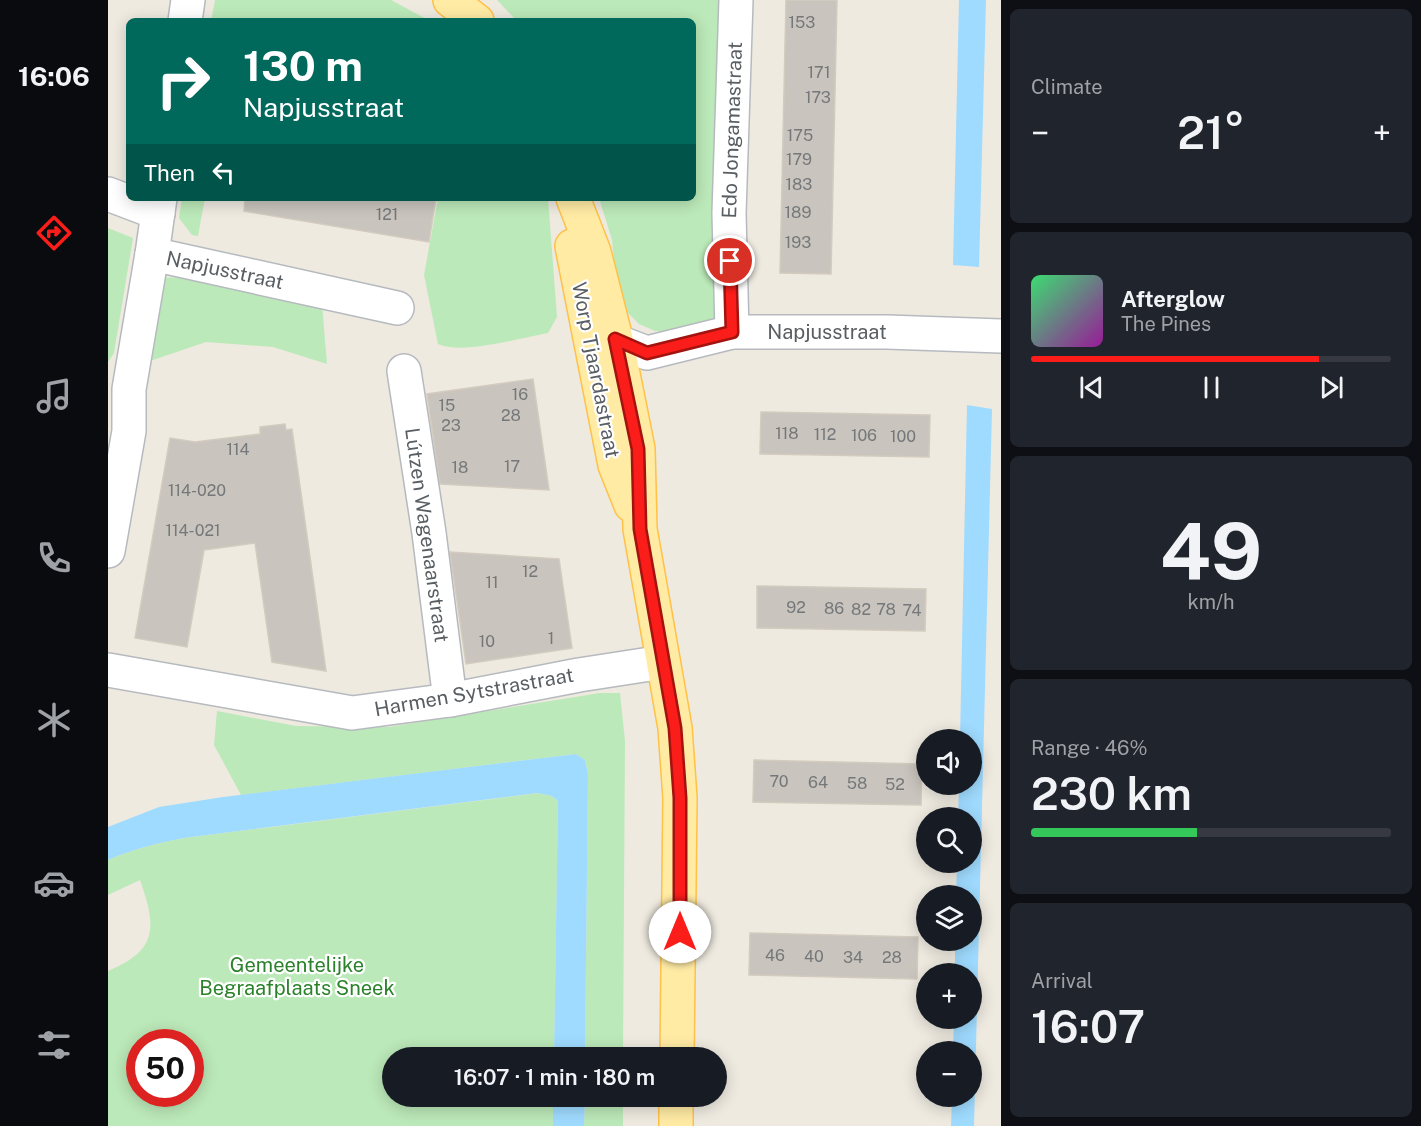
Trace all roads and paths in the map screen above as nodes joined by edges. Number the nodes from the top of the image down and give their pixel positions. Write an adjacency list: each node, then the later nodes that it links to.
1 (188, 0): 4 (street)
2 (450, 0): 5 (main road)
3 (736, 0): 13 (street, Edo Jongamastraat)
4 (185, 18)
5 (473, 18)
6 (108, 194): 7 (street)
7 (126, 198)
8 (138, 201): 10 (street)
9 (574, 202): 14 (main road, Worp Tjaardastraat)
10 (159, 206): 11 (street)
11 (152, 254): 12 (street, Napjusstraat); 17 (street, Napjusstraat)
12 (396, 308)
13 (732, 332): 14 (street, Napjusstraat); 15 (street, Napjusstraat)
14 (601, 335): 19 (main road, Worp Tjaardastraat)
15 (1001, 336)
16 (404, 371): 21 (street, Lútzen Wagenaarstraat)
17 (118, 388): 18 (street, Napjusstraat)
18 (108, 551)
19 (663, 662): 21 (street, Harmen Sytstrastraat); 22 (main road, Worp Tjaardastraat)
20 (108, 669): 21 (street, Harmen Sytstrastraat)
21 (450, 700)
22 (677, 1047)
23 (676, 1107): 24 (main road)
24 (676, 1126)

